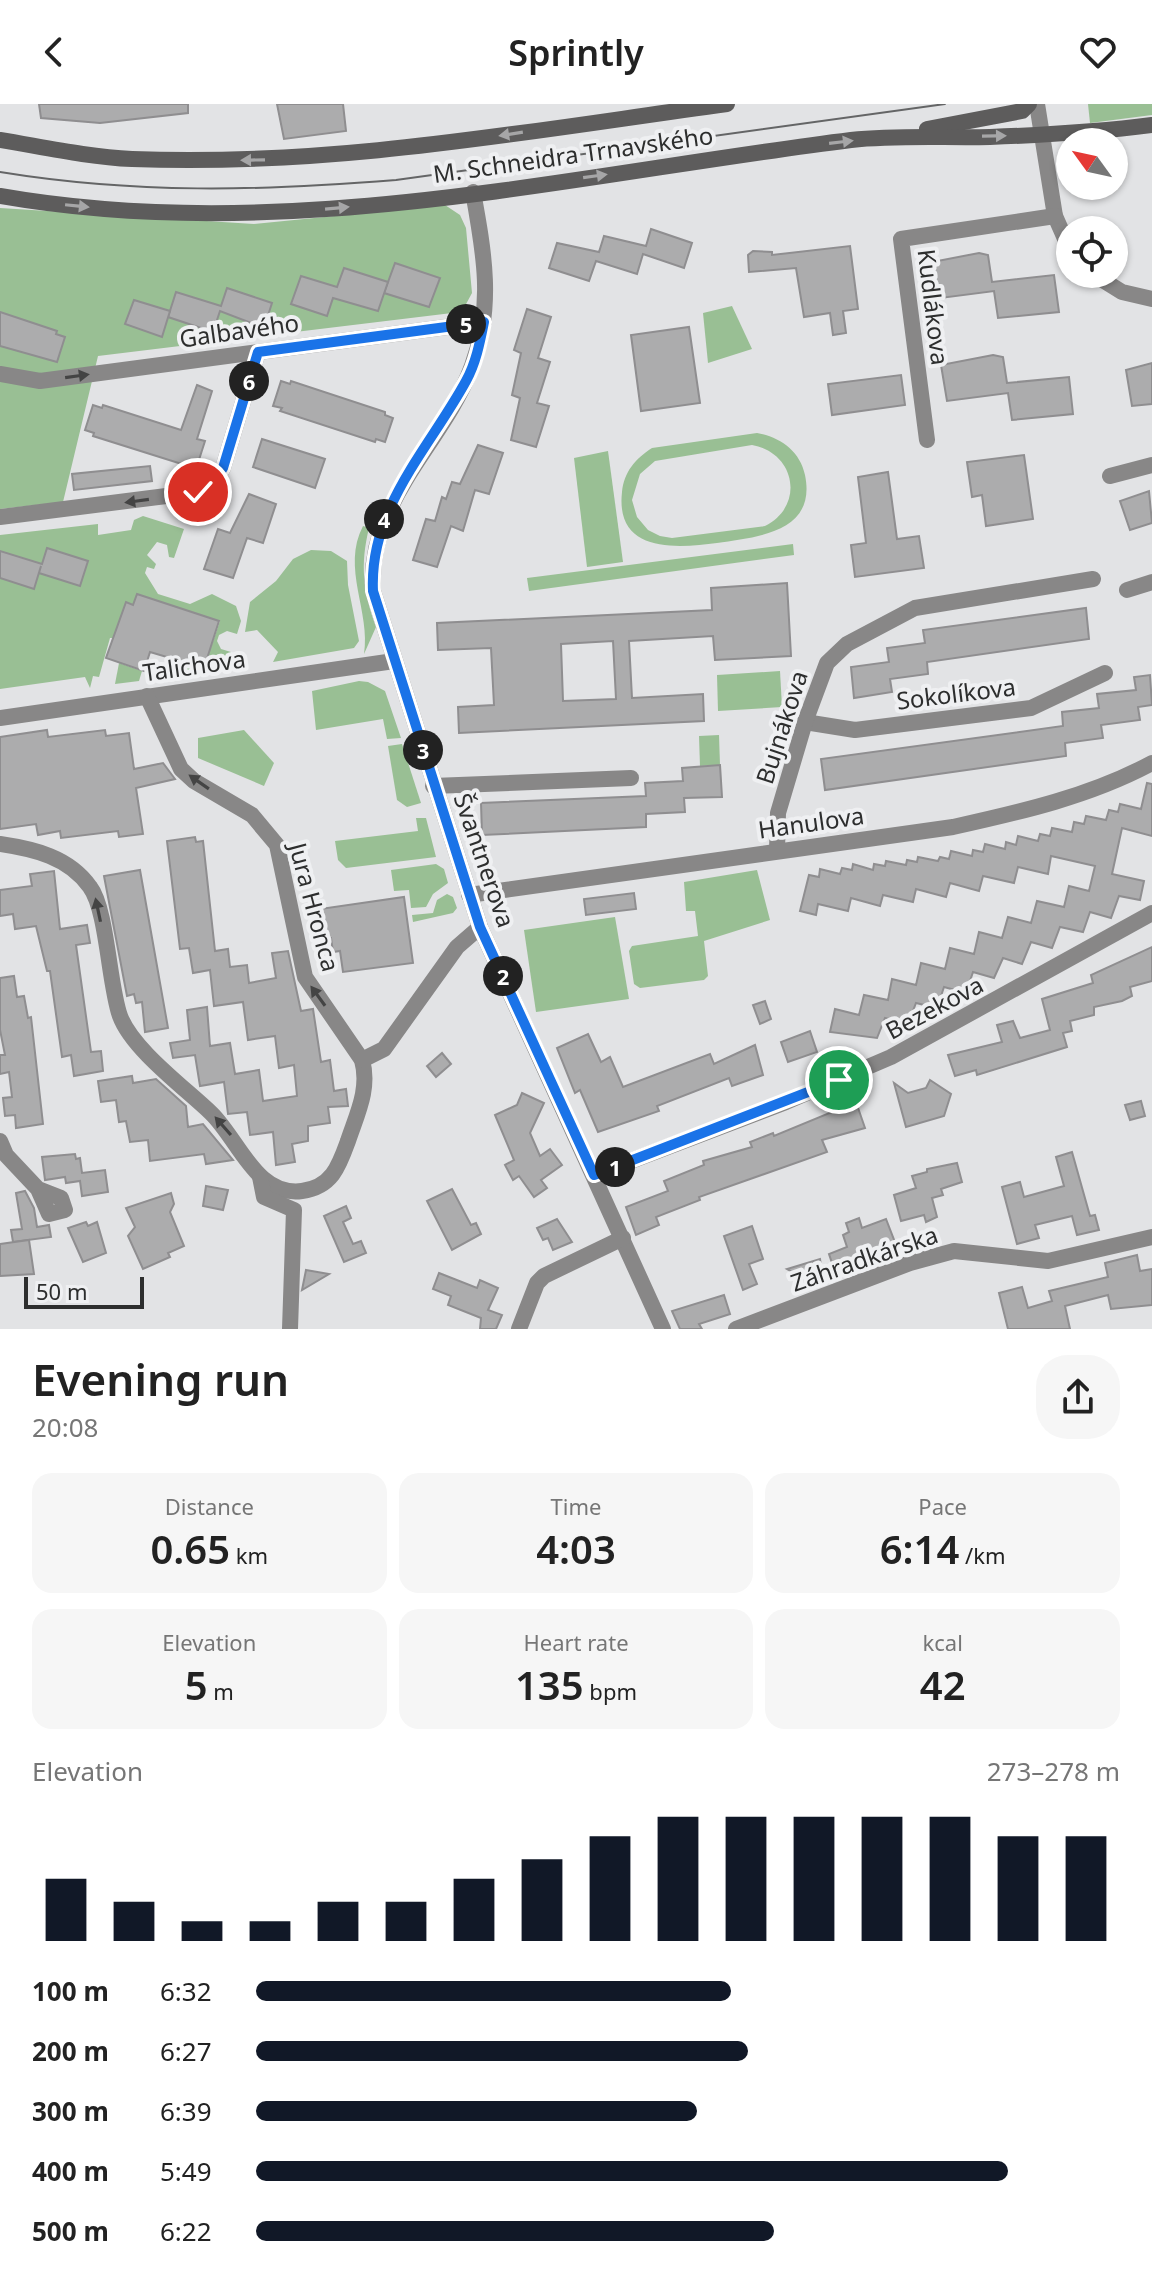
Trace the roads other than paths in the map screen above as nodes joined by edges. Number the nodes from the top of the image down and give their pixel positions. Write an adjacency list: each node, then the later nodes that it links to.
1 (727, 104): 7 (main road, M. Schneidra Trnavského, one-way to 7)
2 (1029, 104): 6 (main road)
3 (1037, 104): 5 (street)
4 (1152, 125): 5 (main road, M. Schneidra Trnavského)
5 (1042, 134): 6 (main road, M. Schneidra Trnavského, one-way to 5); 10 (street)
6 (890, 136): 8 (main road, M. Schneidra Trnavského, one-way to 6)
7 (0, 140)
8 (473, 192): 9 (main road, M. Schneidra Trnavského, one-way to 8); 13 (street, Švantnerova)
9 (0, 196)
10 (1055, 216): 16 (street, Kudlákova)
11 (1116, 288): 12 (street)
12 (1152, 299)
13 (484, 322): 14 (street, Galbavého); 23 (street, Švantnerova)
14 (258, 352): 15 (street, Galbavého, one-way to 14); 19 (street, one-way to 19)
15 (0, 374)
16 (927, 440)
17 (1152, 465): 18 (street)
18 (1110, 476)
19 (0, 517)
20 (1093, 579): 27 (street, Bujnákova)
21 (1152, 582): 22 (street)
22 (1127, 590)
23 (394, 661): 25 (street, Talichova); 30 (street, Švantnerova)
24 (1105, 673): 27 (street, Sokolíkova)
25 (147, 696): 26 (street, Talichova); 36 (street, Jura Hronca, one-way to 25)
26 (0, 718)
27 (805, 722): 32 (street, Bujnákova)
28 (1152, 763): 32 (street, Hanulova)
29 (631, 778): 30 (street)
30 (433, 786): 33 (street, Švantnerova)
31 (0, 844): 39 (street, one-way to 31)
32 (777, 851): 33 (street, Hanulova)
33 (469, 895): 35 (street, Švantnerova)
34 (1152, 913): 38 (street, Bezekova)
35 (480, 927): 36 (street); 38 (street, Švantnerova)
36 (362, 1060): 39 (street)
37 (0, 1141): 40 (street)
38 (594, 1175): 42 (street, Švantnerova)
39 (266, 1182): 43 (street)
40 (38, 1189)
41 (1152, 1237): 46 (street, Záhradkárska)
42 (623, 1238): 44 (street); 45 (street, Švantnerova)
43 (290, 1329)
44 (519, 1329)
45 (663, 1329)
46 (736, 1329)

